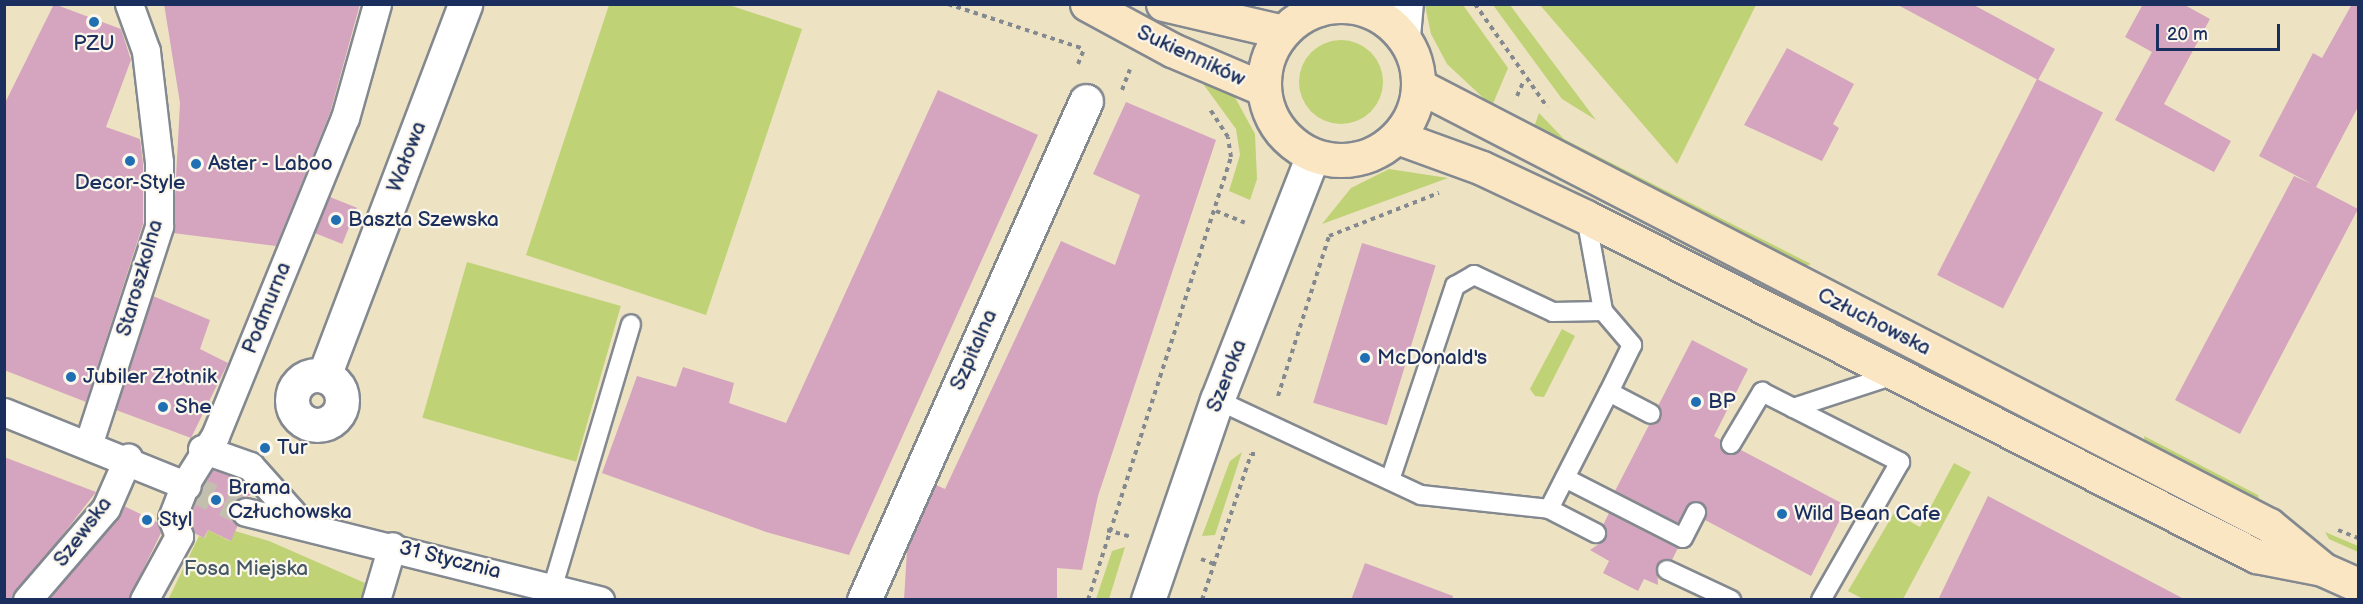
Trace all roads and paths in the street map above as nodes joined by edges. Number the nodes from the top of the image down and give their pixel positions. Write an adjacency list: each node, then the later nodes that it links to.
1 (129, 4): 33 (street, Staroszkolna)
2 (377, 4): 35 (street, Podmurna)
3 (465, 4): 26 (street, Wałowa)
4 (948, 4): 11 (path)
5 (1088, 4): 16 (main road, Sukienników)
6 (1163, 4): 10 (main road, Sukienników)
7 (1475, 4): 14 (path)
8 (1320, 7): 9 (main road); 10 (main road)
9 (1404, 20): 15 (main road)
10 (1283, 32): 16 (main road)
11 (1093, 52)
12 (1122, 63): 13 (path)
13 (1142, 69)
14 (1524, 80)
15 (1419, 87): 19 (main road); 47 (main road, Człuchowska)
16 (1264, 89): 20 (main road)
17 (1204, 100): 56 (path)
18 (1086, 101): 55 (street, Szpitalna)
19 (1397, 137): 20 (main road); 22 (main road, Człuchowska)
20 (1313, 156): 29 (street, Szeroka)
21 (1445, 190): 28 (path)
22 (1586, 217): 23 (lane); 25 (main road, Człuchowska)
23 (1603, 311): 27 (lane); 39 (lane)
24 (631, 324): 50 (lane)
25 (1901, 374): 30 (lane); 47 (main road, Człuchowska)
26 (324, 376)
27 (1609, 392): 32 (lane); 38 (lane)
28 (1278, 399)
29 (1218, 400): 39 (lane); 57 (street, Szeroka)
30 (1793, 408): 34 (lane); 60 (lane)
31 (4, 412): 33 (street)
32 (1651, 414)
33 (89, 442): 37 (street)
34 (1731, 444)
35 (202, 449): 40 (street, Podmurna); 44 (street)
36 (1260, 454): 58 (path)
37 (128, 458): 40 (street); 51 (street, Szewska)
38 (1565, 478): 41 (lane); 43 (lane)
39 (1390, 480): 41 (lane)
40 (186, 485): 52 (street, Podmurna)
41 (1550, 509): 45 (lane)
42 (246, 512): 44 (street, 31 Stycznia)
43 (1696, 513)
44 (300, 522): 46 (street, 31 Stycznia)
45 (1596, 533)
46 (392, 546): 50 (street, 31 Stycznia); 53 (street)
47 (2322, 569): 49 (main road, Człuchowska)
48 (1667, 570): 59 (lane)
49 (2358, 585)
50 (554, 586): 54 (street, 31 Stycznia)
51 (27, 600)
52 (144, 600)
53 (376, 600)
54 (600, 600)
55 (864, 600)
56 (1088, 600)
57 (1148, 600)
58 (1202, 600)
59 (1731, 600)
60 (1821, 600)

